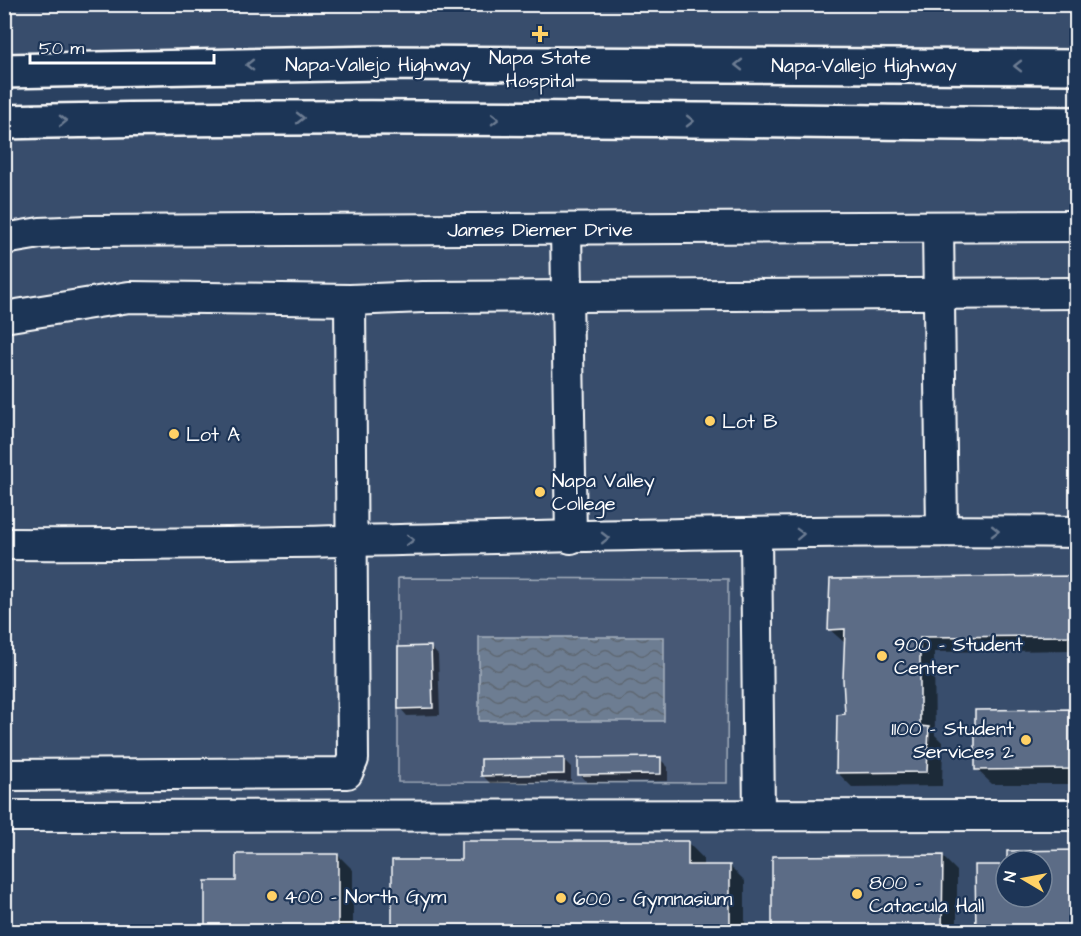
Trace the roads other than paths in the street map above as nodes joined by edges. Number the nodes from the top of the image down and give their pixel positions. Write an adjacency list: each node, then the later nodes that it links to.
1 (1077, 67): 2 (main road, Napa-Vallejo Highway, one-way to 2)
2 (4, 70)
3 (4, 122): 4 (main road, one-way to 4)
4 (1077, 124)
5 (1077, 226): 6 (street, James Diemer Drive)
6 (938, 227): 7 (street, James Diemer Drive); 9 (street)
7 (566, 229): 8 (street, James Diemer Drive); 11 (street)
8 (4, 239)
9 (939, 293): 10 (street); 11 (street); 14 (street)
10 (1077, 293)
11 (567, 297): 12 (street); 17 (street)
12 (350, 300): 13 (street); 18 (street)
13 (4, 317)
14 (942, 530): 15 (street, one-way to 15); 16 (street, one-way to 14)
15 (1077, 532)
16 (756, 535): 17 (street, one-way to 16); 21 (street)
17 (571, 538): 18 (street, one-way to 17)
18 (352, 540): 19 (street); 20 (street)
19 (4, 544)
20 (4, 775)
21 (759, 814): 22 (street); 23 (street)
22 (1077, 814)
23 (4, 816)

